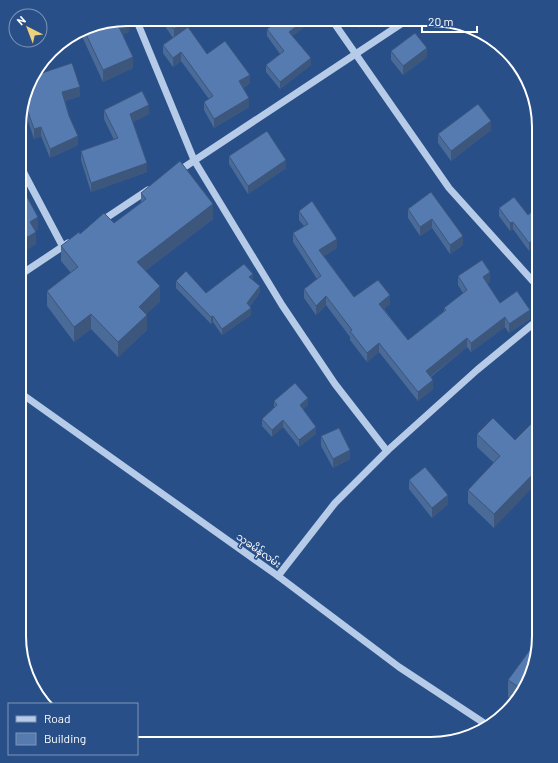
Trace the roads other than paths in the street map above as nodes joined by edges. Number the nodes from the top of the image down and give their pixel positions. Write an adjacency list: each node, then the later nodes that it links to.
1 (139, 26): 5 (street)
2 (336, 26): 4 (street)
3 (399, 26): 4 (street)
4 (355, 55): 5 (street); 13 (street)
5 (194, 160): 7 (street); 16 (street)
6 (26, 177): 11 (street)
7 (168, 178)
8 (155, 186): 9 (street)
9 (96, 225)
10 (76, 238): 11 (street)
11 (63, 247): 12 (street)
12 (26, 271)
13 (532, 280)
14 (532, 326): 16 (street)
15 (26, 397): 17 (street, သုခမိန်လမ်း)
16 (387, 451): 17 (street)
17 (278, 576): 18 (street, သုခမိန်လမ်း)
18 (483, 722)

